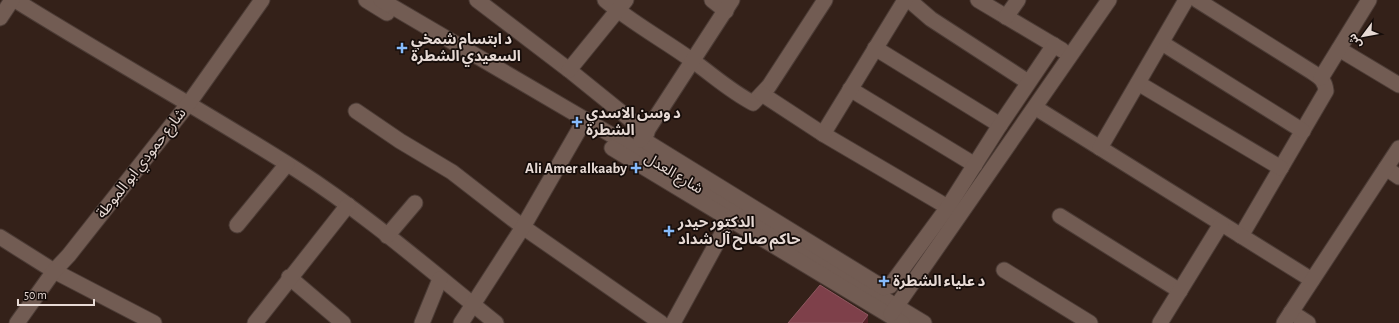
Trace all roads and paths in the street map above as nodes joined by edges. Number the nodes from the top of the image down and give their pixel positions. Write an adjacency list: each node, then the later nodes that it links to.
1 (14, 0): 20 (street); 34 (street)
2 (262, 0): 34 (street, شارع حمودي ابو الموطة)
3 (366, 0): 38 (street, شارع العدل)
4 (381, 0): 41 (street, شارع العدل)
5 (477, 0): 27 (street)
6 (605, 0): 17 (street)
7 (712, 0): 18 (street)
8 (825, 0): 33 (street)
9 (904, 0): 23 (street)
10 (909, 0): 29 (street)
11 (978, 0): 19 (street)
12 (1018, 0): 19 (street)
13 (1109, 0): 25 (street)
14 (1186, 0): 21 (street)
15 (1197, 0): 28 (street)
16 (1369, 0): 24 (street)
17 (622, 5): 26 (street); 27 (street)
18 (729, 5): 26 (street)
19 (1006, 17): 22 (street)
20 (0, 18)
21 (1162, 43): 30 (street); 39 (street)
22 (1054, 45): 25 (street); 29 (street)
23 (875, 48): 32 (street); 37 (street)
24 (1339, 49): 28 (street); 31 (street)
25 (1071, 55): 35 (street)
26 (693, 61): 33 (street); 41 (street)
27 (569, 70): 41 (street)
28 (1321, 78): 39 (street)
29 (1028, 82): 37 (street)
30 (1138, 83): 42 (street); 46 (street)
31 (1399, 85)
32 (850, 89): 40 (street); 45 (street)
33 (762, 94): 40 (street)
34 (188, 102): 44 (street); 62 (street, شارع حمودي ابو الموطة)
35 (1036, 108): 42 (street); 52 (street)
36 (356, 111): 57 (street)
37 (1000, 124): 45 (street)
38 (580, 128): 54 (street, شارع العدل); 57 (street)
39 (1302, 131): 46 (street)
40 (823, 134): 51 (street)
41 (641, 141): 51 (street); 68 (street, شارع العدل)
42 (1100, 148): 55 (street)
43 (1399, 148): 47 (street)
44 (287, 164): 50 (street); 56 (street)
45 (975, 165): 51 (street)
46 (1281, 168): 59 (street)
47 (1386, 168): 48 (street); 65 (street)
48 (1399, 177)
49 (415, 204): 58 (street)
50 (348, 205): 58 (street); 63 (street)
51 (948, 207): 52 (street)
52 (961, 215): 68 (street)
53 (1060, 216): 66 (street)
54 (730, 219): 68 (street, شارع العدل); 78 (street)
55 (1221, 224): 59 (street); 66 (street)
56 (237, 225)
57 (523, 227): 67 (street); 77 (street)
58 (387, 236): 64 (street)
59 (1241, 236): 65 (street)
60 (0, 237): 62 (street)
61 (1004, 270): 80 (street)
62 (54, 271): 70 (street, شارع حمودي ابو الموطة); 71 (street)
63 (289, 277): 72 (street); 73 (street)
64 (440, 279): 67 (street); 74 (street)
65 (1312, 280): 69 (street)
66 (1180, 291): 81 (street)
67 (473, 304): 75 (street); 76 (street)
68 (893, 317): 79 (street, شارع العدل)
69 (1287, 317): 82 (street)
70 (17, 323)
71 (154, 323)
72 (255, 323)
73 (343, 323)
74 (422, 323)
75 (461, 323)
76 (496, 323)
77 (661, 323)
78 (673, 323)
79 (924, 323)
80 (1090, 323)
81 (1160, 323)
82 (1308, 323)

